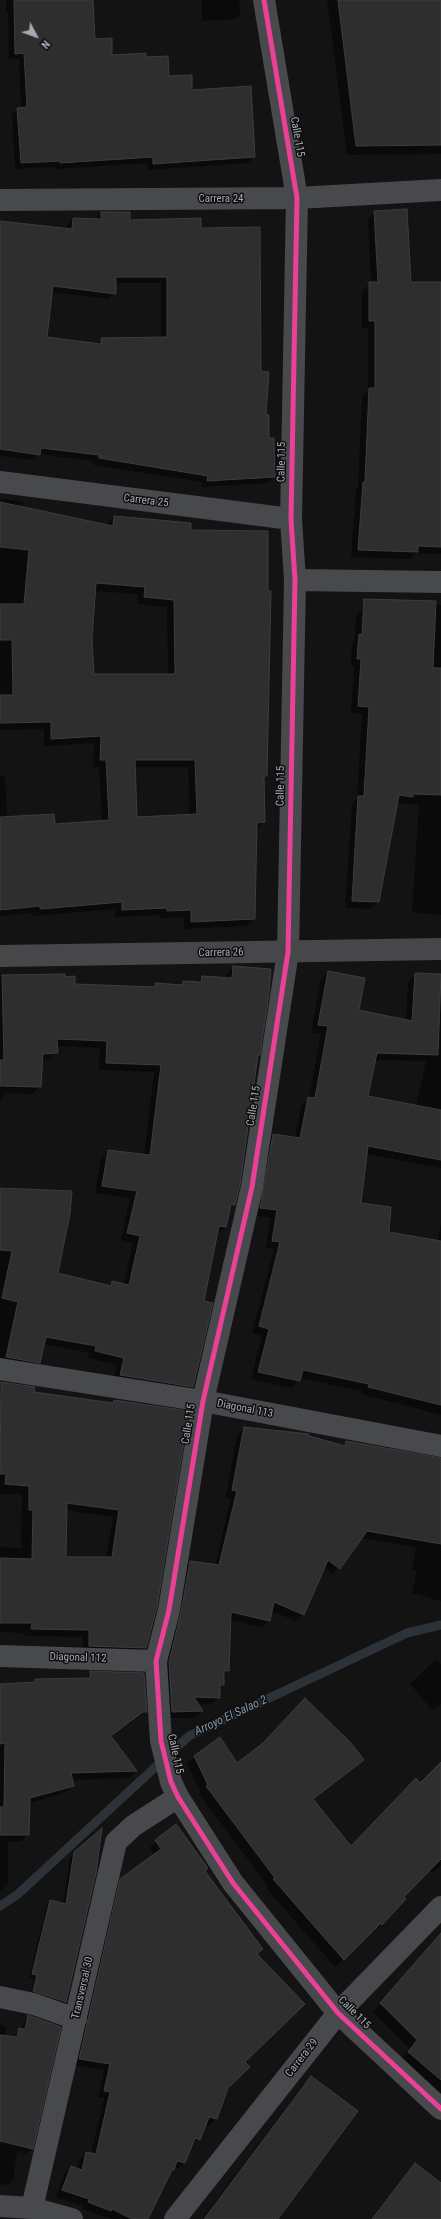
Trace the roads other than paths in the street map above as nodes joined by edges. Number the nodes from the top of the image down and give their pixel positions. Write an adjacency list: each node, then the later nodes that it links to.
1 (264, 0): 3 (street, Calle 115)
2 (441, 190): 3 (street, Carrera 24)
3 (297, 198): 4 (street, Carrera 24); 6 (street, Calle 115)
4 (0, 200)
5 (0, 482): 6 (street, Carrera 25)
6 (292, 519): 7 (street, Calle 115)
7 (295, 580): 8 (street); 10 (street, Calle 115)
8 (441, 582)
9 (441, 949): 10 (street, Carrera 26)
10 (288, 952): 11 (street, Carrera 26); 13 (street, Calle 115)
11 (0, 956)
12 (0, 1369): 13 (street, Diagonal 113)
13 (203, 1400): 14 (street, Diagonal 113); 16 (street, Calle 115)
14 (441, 1446)
15 (0, 1656): 16 (street, Diagonal 112)
16 (156, 1661): 17 (street, Calle 115)
17 (174, 1789): 20 (street, Calle 115); 21 (street, Transversal 30)
18 (441, 1907): 20 (street, Carrera 29)
19 (0, 1997): 21 (street)
20 (338, 2013): 22 (street, Calle 115); 26 (street, Carrera 29)
21 (76, 2019): 24 (street, Transversal 30)
22 (441, 2109)
23 (0, 2206): 24 (street)
24 (32, 2208): 25 (street)
25 (72, 2219)
26 (175, 2219)

